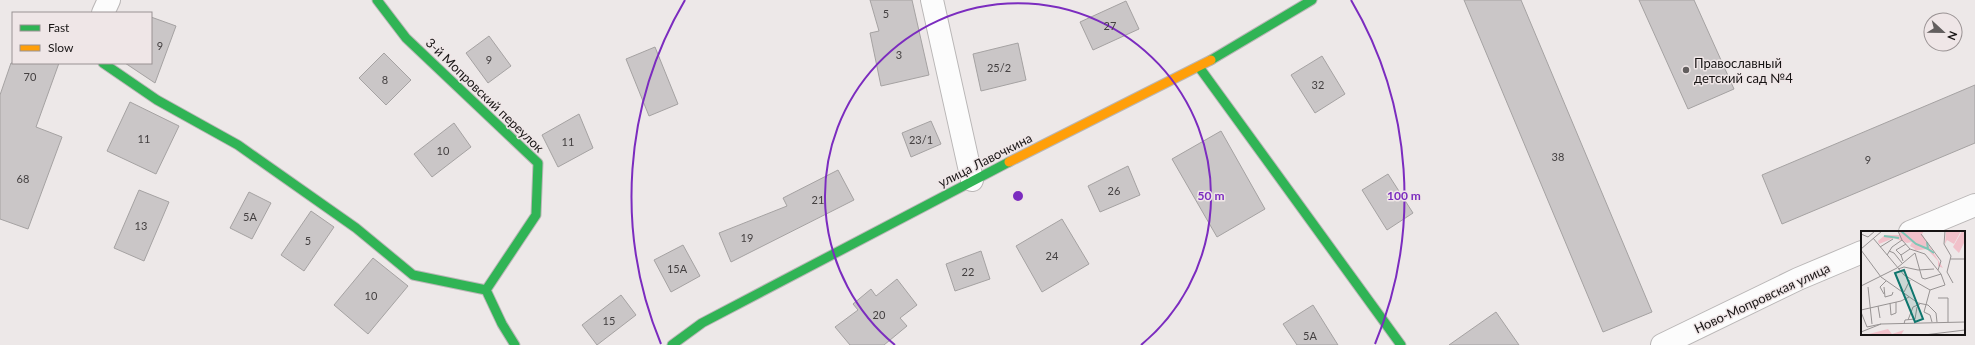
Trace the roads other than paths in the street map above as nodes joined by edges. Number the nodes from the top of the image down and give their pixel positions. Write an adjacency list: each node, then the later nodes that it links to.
1 (108, 0): 5 (street)
2 (377, 0): 12 (street, 3-й Мопровский переулок)
3 (932, 0): 8 (street)
4 (1312, 0): 7 (street, улица Лавочкина)
5 (103, 12)
6 (104, 64): 12 (street)
7 (1199, 67): 8 (street, улица Лавочкина); 15 (street)
8 (972, 180): 14 (street, улица Лавочкина)
9 (1975, 205): 10 (street)
10 (1912, 231)
11 (1861, 252): 16 (street, Ново-Мопровская улица)
12 (486, 290): 13 (street)
13 (515, 345)
14 (672, 345)
15 (1401, 345)
16 (1662, 345)

